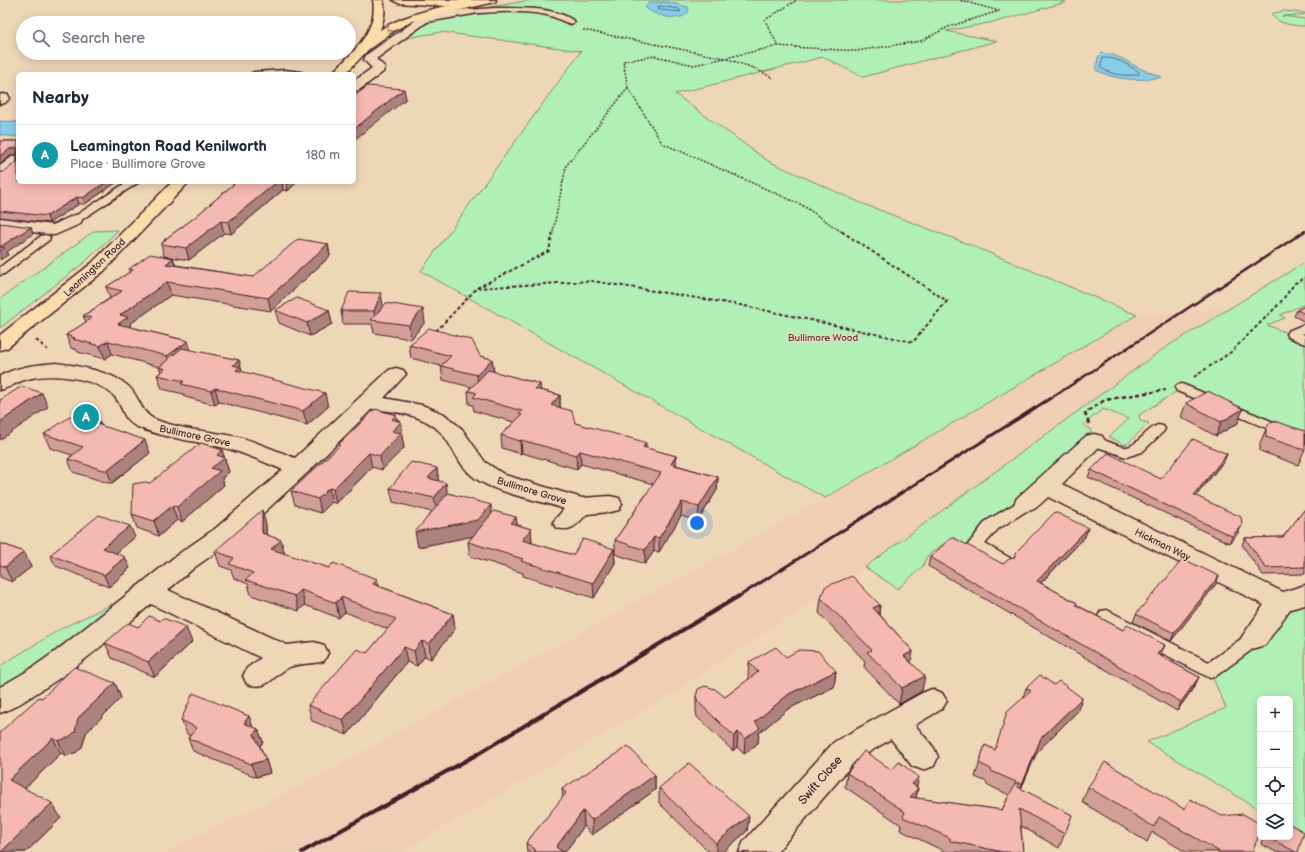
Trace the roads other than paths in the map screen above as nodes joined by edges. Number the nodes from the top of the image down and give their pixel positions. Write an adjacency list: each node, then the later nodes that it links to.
1 (378, 0): 7 (main road)
2 (398, 0): 3 (main road)
3 (486, 0)
4 (491, 0): 7 (main road, one-way to 7)
5 (469, 12): 6 (lane); 11 (street)
6 (571, 22)
7 (366, 46): 8 (main road)
8 (356, 58)
9 (353, 60): 10 (main road)
10 (340, 72)
11 (356, 84)
12 (16, 161): 13 (street)
13 (0, 174)
14 (131, 184): 16 (lane)
15 (179, 184): 22 (main road, Leamington Road)
16 (74, 220): 18 (street)
17 (0, 223): 18 (street)
18 (50, 234): 19 (lane)
19 (0, 272)
20 (1305, 328): 21 (lane)
21 (1305, 340)
22 (0, 344)
23 (396, 374): 26 (street)
24 (0, 384): 30 (street, Bullimore Grove)
25 (1182, 388): 28 (lane)
26 (368, 402): 30 (street); 32 (street, Bullimore Grove)
27 (1158, 429): 29 (lane)
28 (1305, 440)
29 (1094, 441): 31 (street)
30 (299, 468): 35 (street)
31 (1046, 486): 33 (street); 36 (street, Hickman Way)
32 (610, 504)
33 (1026, 504): 34 (lane)
34 (1004, 562)
35 (148, 592): 40 (street); 42 (street)
36 (1293, 599): 38 (street, Hickman Way)
37 (1107, 616): 38 (lane, Hickman Way)
38 (1255, 638)
39 (314, 653): 40 (street)
40 (284, 656): 41 (street)
41 (257, 676)
42 (0, 701)
43 (932, 701): 44 (street, Swift Close)
44 (895, 722): 45 (street); 46 (street, Swift Close)
45 (923, 757)
46 (756, 852)

